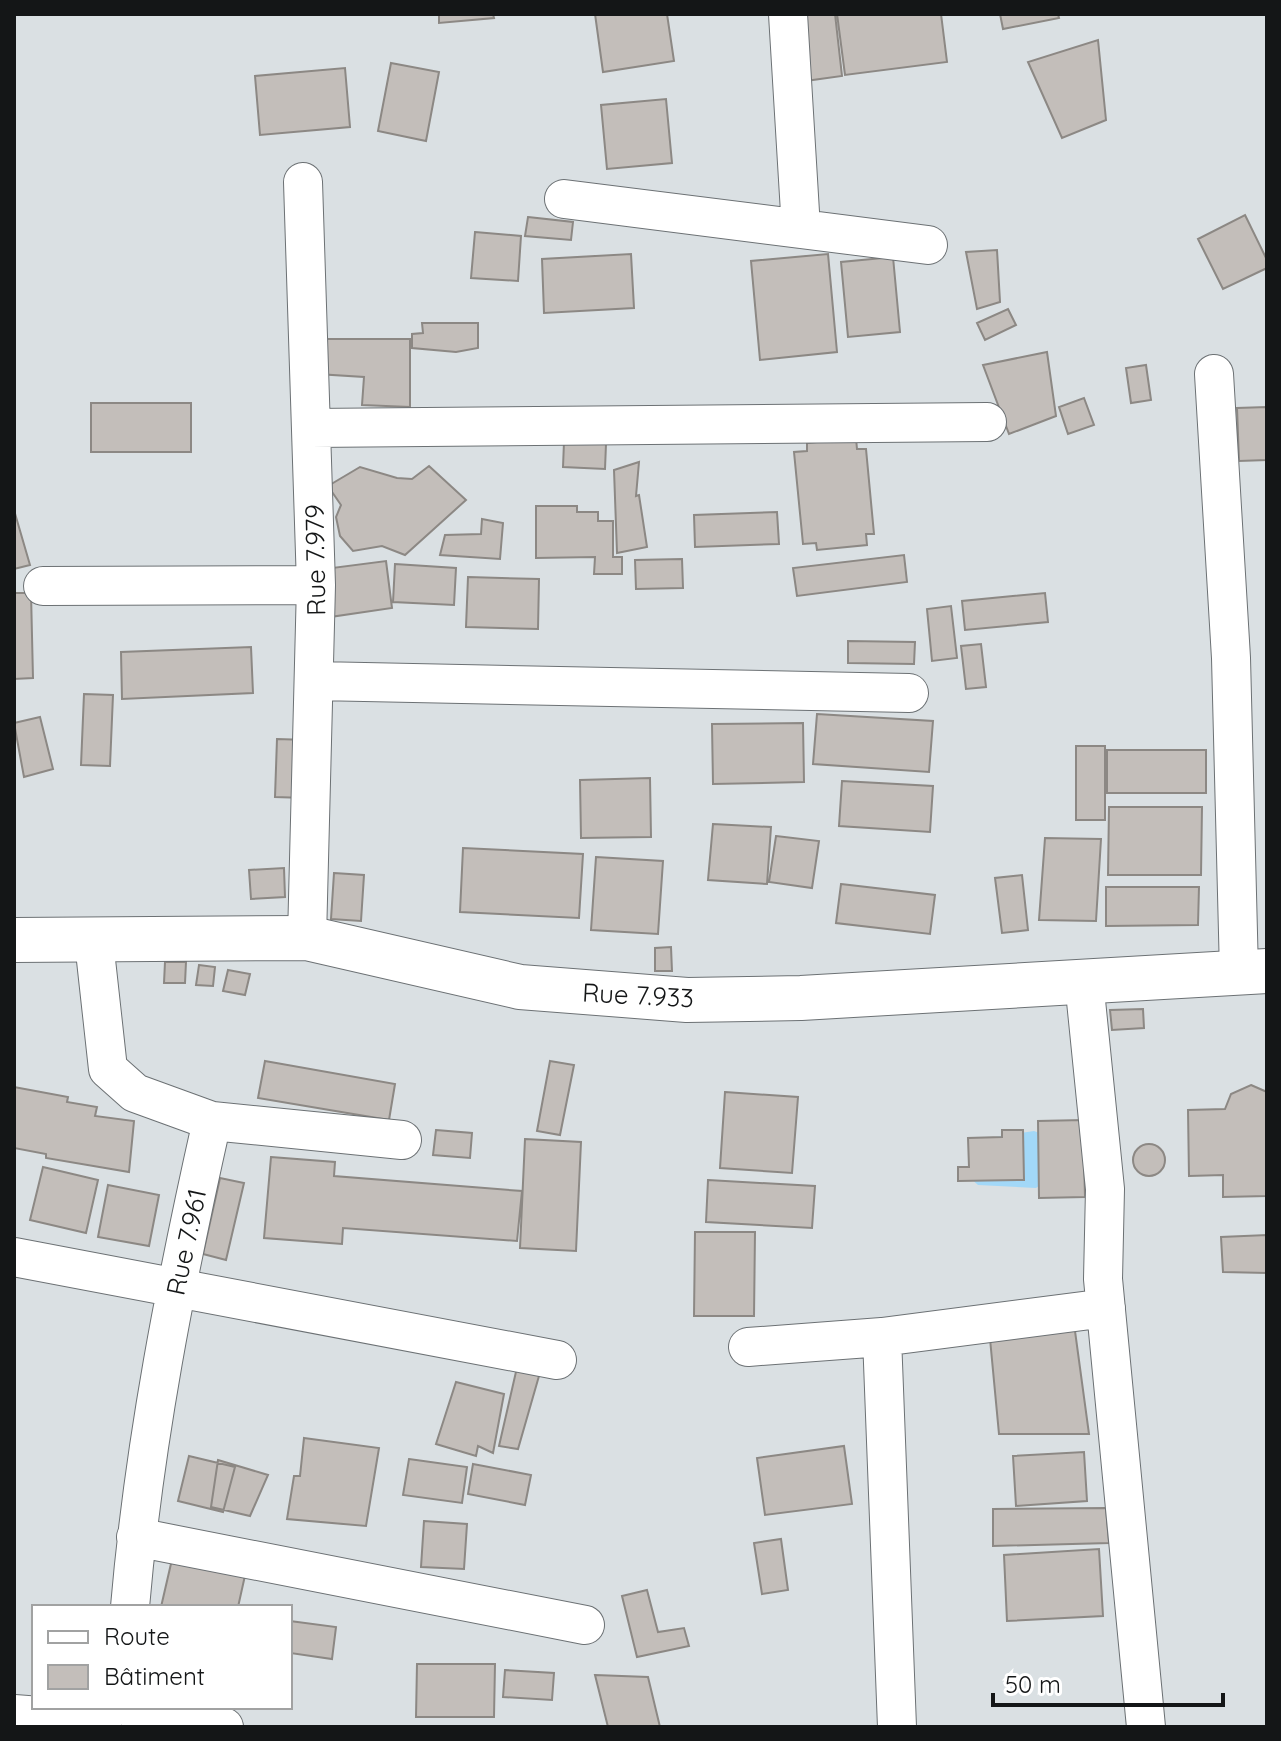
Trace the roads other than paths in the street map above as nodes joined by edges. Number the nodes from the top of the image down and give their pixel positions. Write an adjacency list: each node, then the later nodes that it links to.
1 (788, 14): 4 (street)
2 (303, 182): 8 (street, Rue 7.979)
3 (564, 199): 4 (street)
4 (801, 229): 5 (street)
5 (928, 245)
6 (1214, 374): 16 (street)
7 (987, 422): 8 (street)
8 (311, 428): 9 (street, Rue 7.979)
9 (316, 585): 10 (street); 11 (street, Rue 7.979)
10 (43, 586)
11 (316, 681): 12 (street); 13 (street, Rue 7.979)
12 (909, 693)
13 (307, 938): 15 (street, Rue 7.933); 17 (street, Rue 7.933)
14 (14, 940): 15 (street, Rue 7.933)
15 (94, 942): 18 (street)
16 (1253, 971): 17 (street, Rue 7.933)
17 (1084, 981): 22 (street)
18 (212, 1121): 19 (street); 21 (street, Rue 7.961)
19 (402, 1140)
20 (14, 1257): 21 (street)
21 (175, 1286): 25 (street); 26 (street, Rue 7.961)
22 (1106, 1308): 23 (street); 34 (street)
23 (882, 1337): 24 (street); 33 (street)
24 (748, 1347)
25 (557, 1360)
26 (136, 1537): 27 (street, Rue 7.961); 28 (street)
27 (130, 1605)
28 (585, 1625)
29 (109, 1709): 31 (street)
30 (138, 1709): 32 (street)
31 (14, 1714)
32 (224, 1727)
33 (897, 1727)
34 (1146, 1727)

